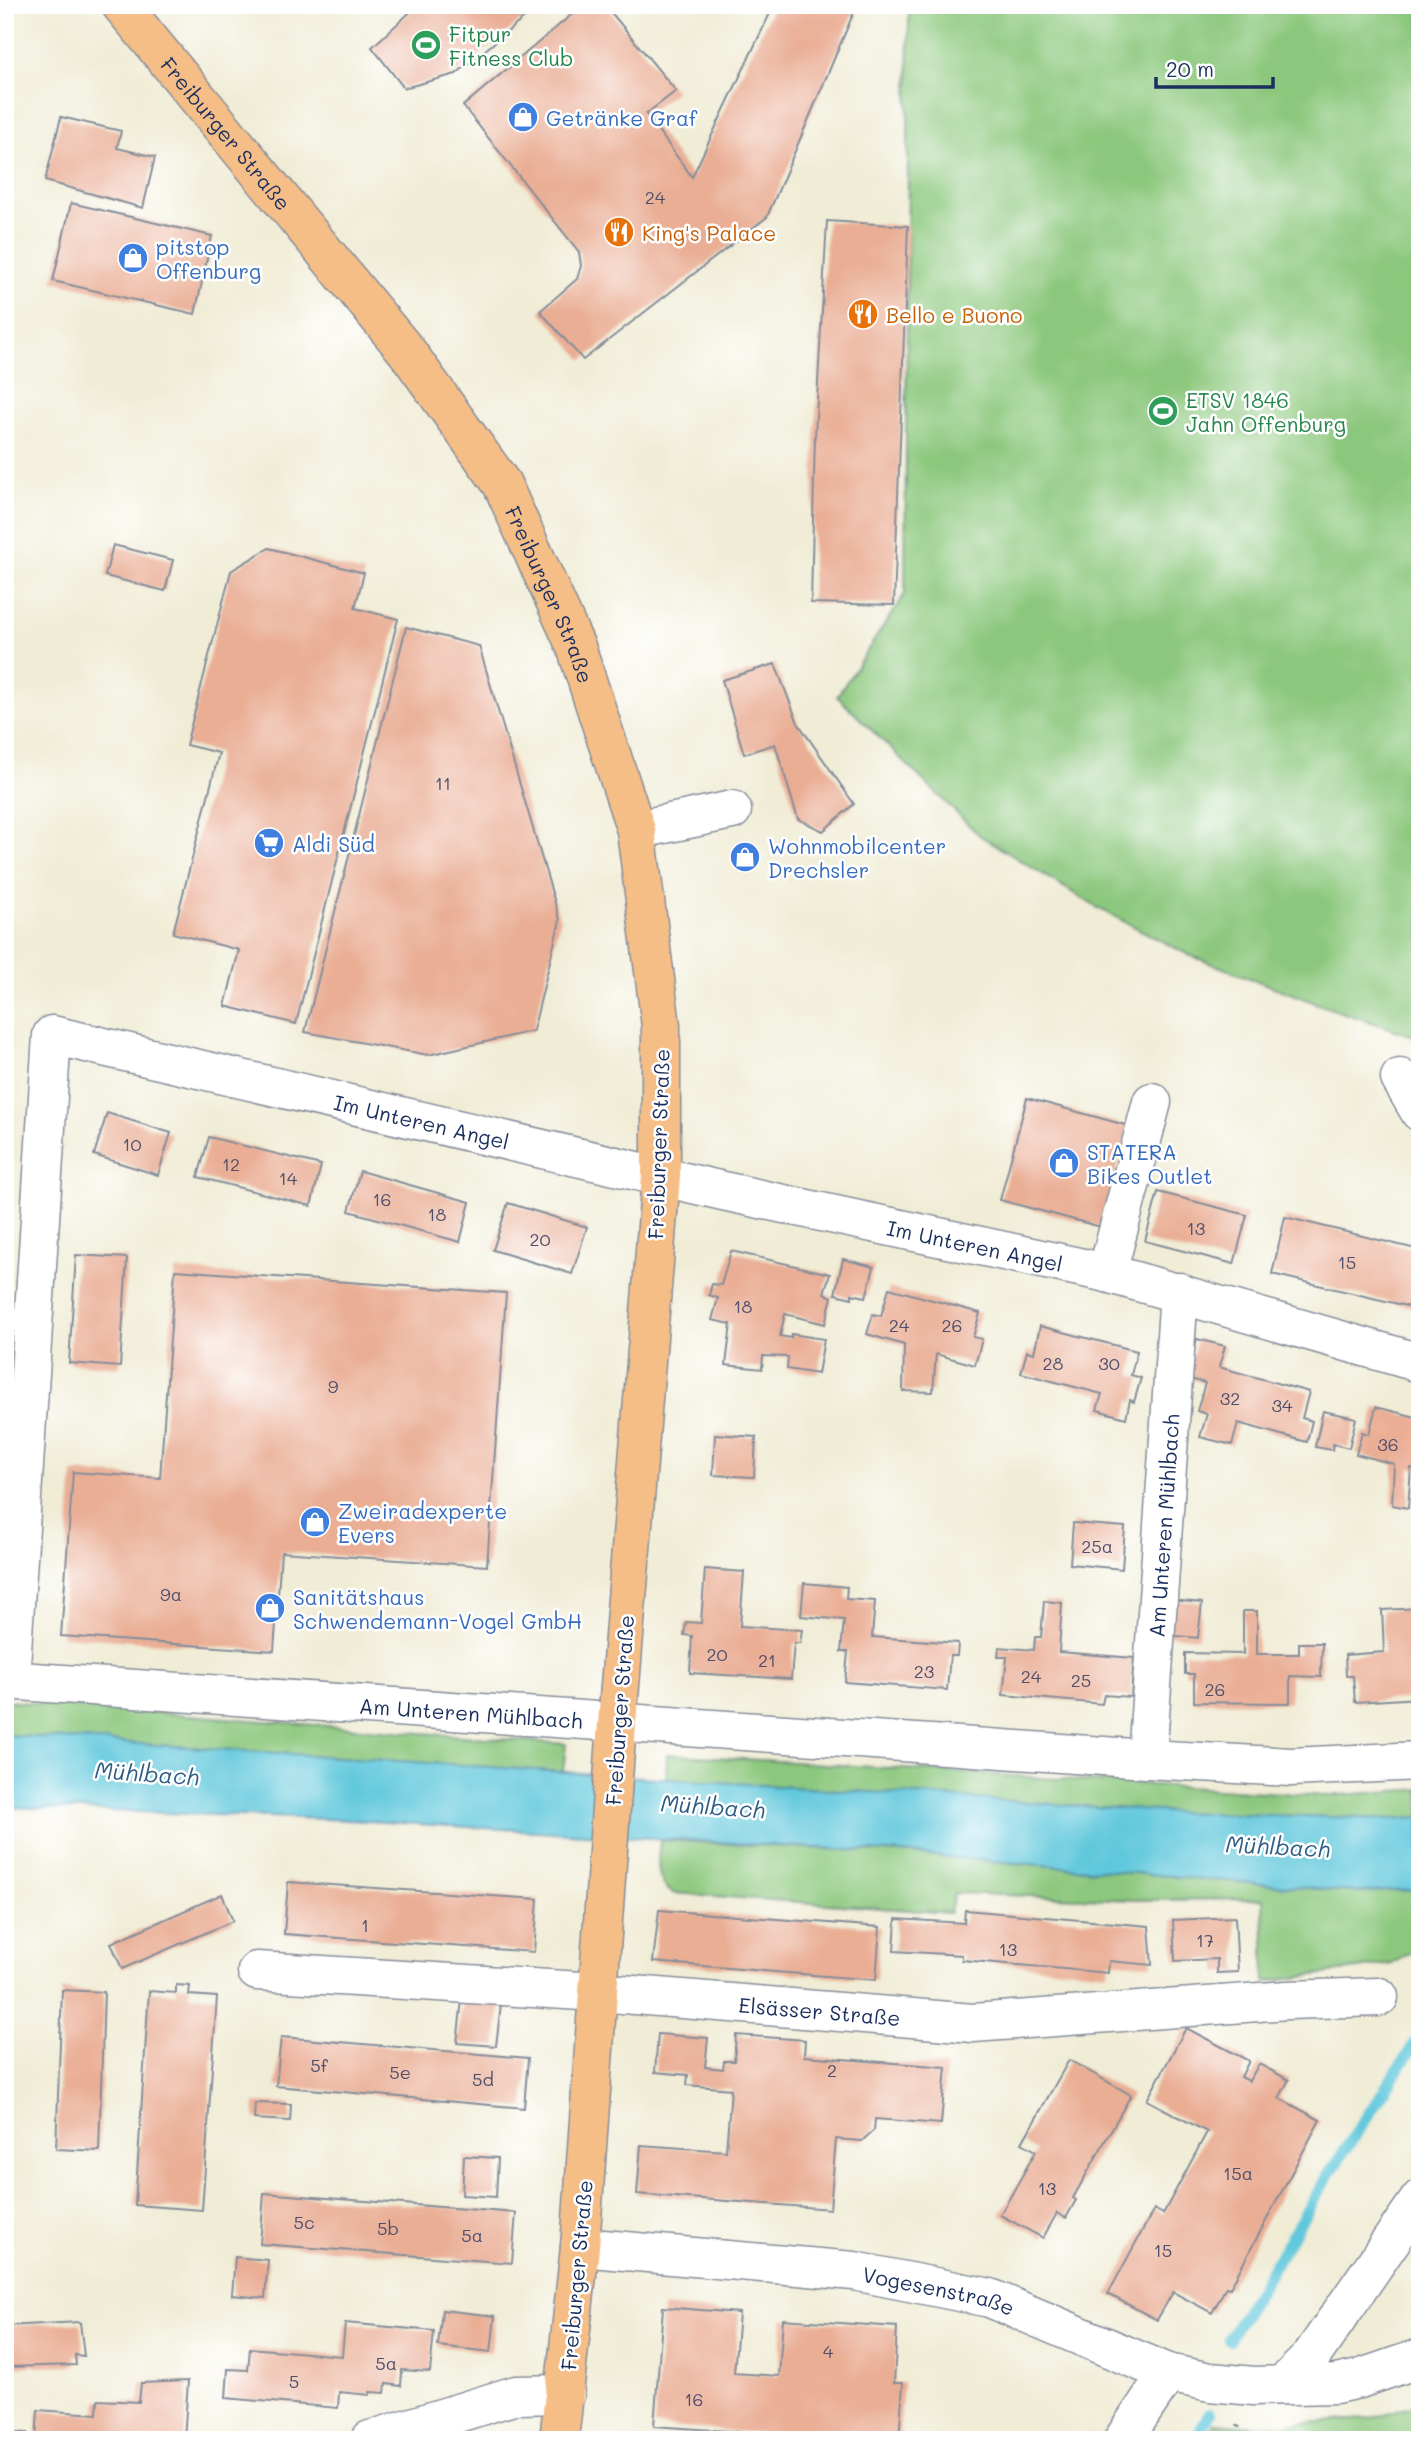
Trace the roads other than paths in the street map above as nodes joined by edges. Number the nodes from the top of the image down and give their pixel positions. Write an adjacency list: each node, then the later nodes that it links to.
1 (121, 5): 3 (main road, Freiburger Straße)
2 (732, 810): 3 (street)
3 (636, 830): 7 (main road, Freiburger Straße)
4 (1400, 1078): 6 (street)
5 (1152, 1102): 8 (street)
6 (1420, 1112)
7 (661, 1176): 8 (street, Im Unteren Angel); 11 (street, Im Unteren Angel); 12 (main road, Freiburger Straße)
8 (1107, 1273): 9 (street, Im Unteren Angel)
9 (1180, 1292): 10 (street, Im Unteren Angel); 13 (street, Am Unteren Mühlbach)
10 (1420, 1363)
11 (8, 1680): 12 (street, Am Unteren Mühlbach)
12 (617, 1723): 13 (street, Am Unteren Mühlbach); 16 (main road, Freiburger Straße)
13 (1147, 1759): 14 (street, Am Unteren Mühlbach)
14 (1420, 1762)
15 (257, 1972): 16 (street, Elsässer Straße)
16 (598, 1992): 17 (street, Elsässer Straße); 19 (main road, Freiburger Straße)
17 (1380, 1997)
18 (1420, 2199): 22 (street)
19 (580, 2248): 21 (street, Vogesenstraße); 23 (main road, Freiburger Straße)
20 (1420, 2358): 22 (street, Vogesenstraße)
21 (1168, 2374): 22 (street, Vogesenstraße); 26 (street)
22 (1283, 2385)
23 (565, 2395): 24 (street); 25 (main road, Freiburger Straße)
24 (370, 2440)
25 (559, 2440)
26 (1123, 2440)

